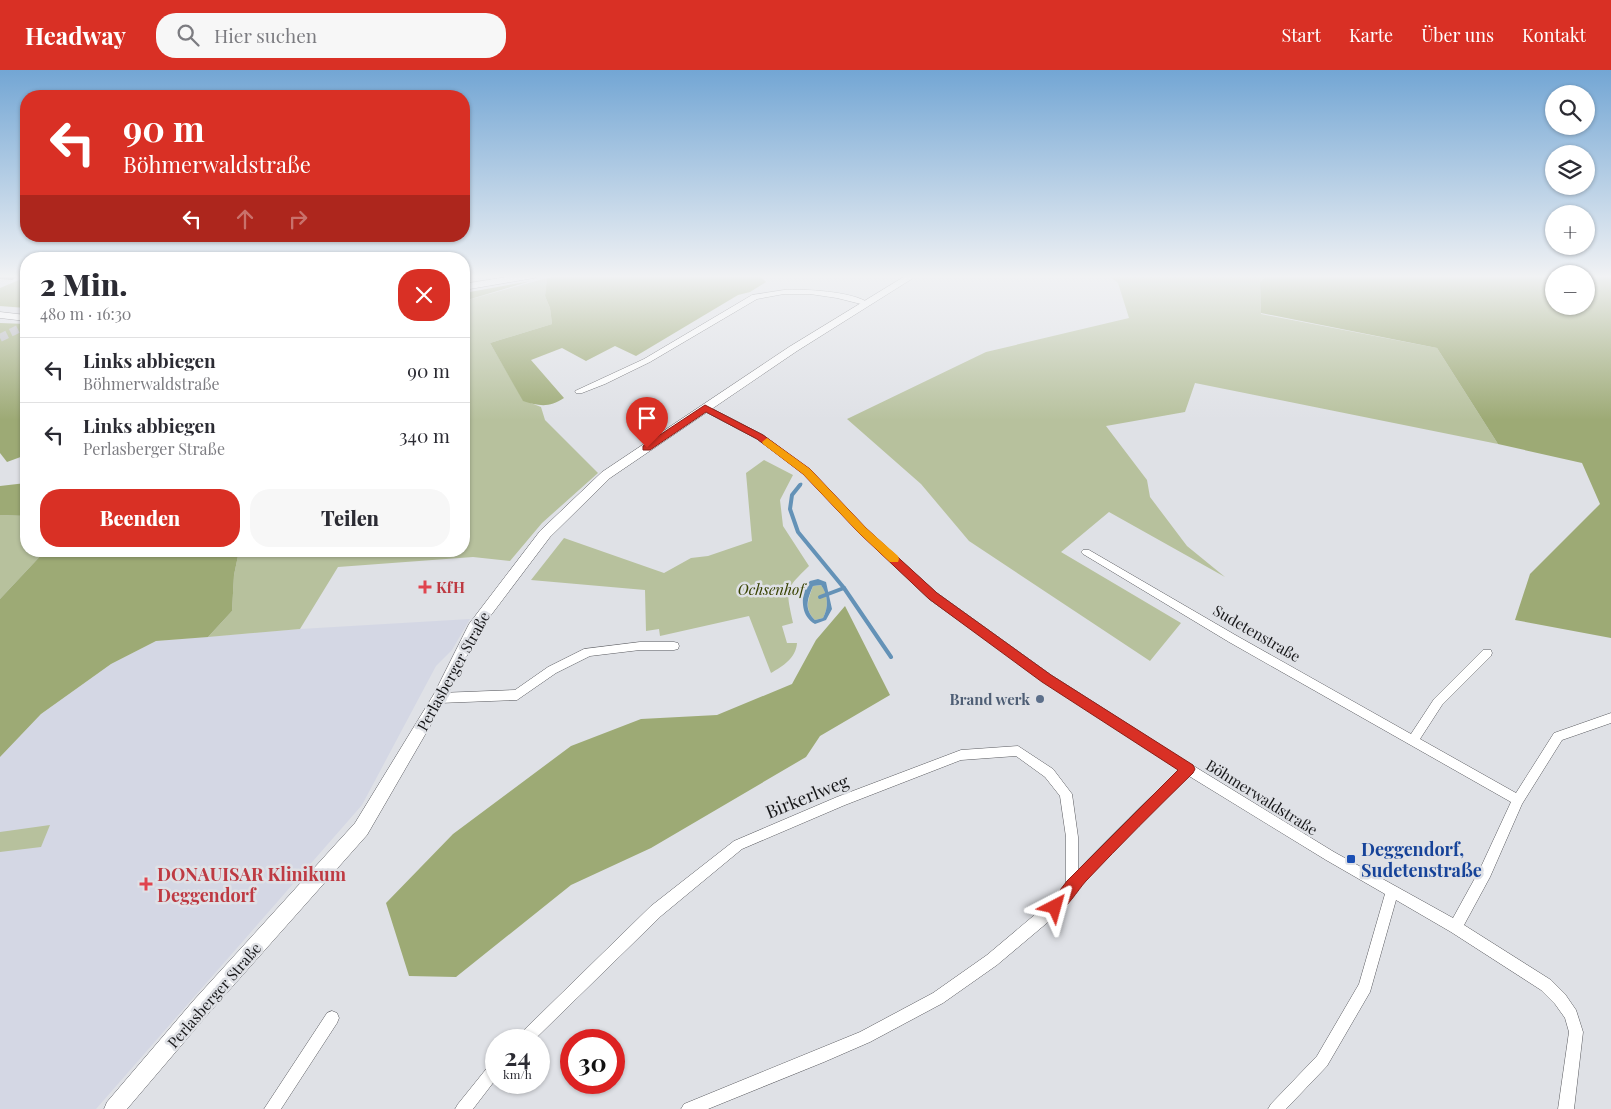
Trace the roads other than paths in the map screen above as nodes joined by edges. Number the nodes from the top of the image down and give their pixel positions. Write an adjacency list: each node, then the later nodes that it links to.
1 (710, 323): 3 (street)
2 (834, 323): 4 (street, Perlasberger Straße)
3 (579, 391)
4 (705, 408): 8 (street, Perlasberger Straße); 11 (street, Böhmerwaldstraße)
5 (1086, 552): 10 (street, Sudetenstraße)
6 (674, 646): 8 (street)
7 (1487, 653): 10 (street)
8 (439, 698): 19 (street, Perlasberger Straße)
9 (1611, 718): 12 (street)
10 (1412, 741): 12 (street, Sudetenstraße)
11 (1188, 769): 13 (street); 14 (street, Böhmerwaldstraße)
12 (1518, 800): 15 (street)
13 (1072, 886): 17 (street, Birkerlweg); 22 (street)
14 (1392, 892): 15 (street, Böhmerwaldstraße); 23 (street)
15 (1456, 928): 24 (street, Böhmerwaldstraße)
16 (332, 1018): 20 (street)
17 (535, 1029)
18 (485, 1082): 21 (street)
19 (114, 1109)
20 (272, 1109)
21 (464, 1109)
22 (689, 1109)
23 (1276, 1109)
24 (1566, 1109)

